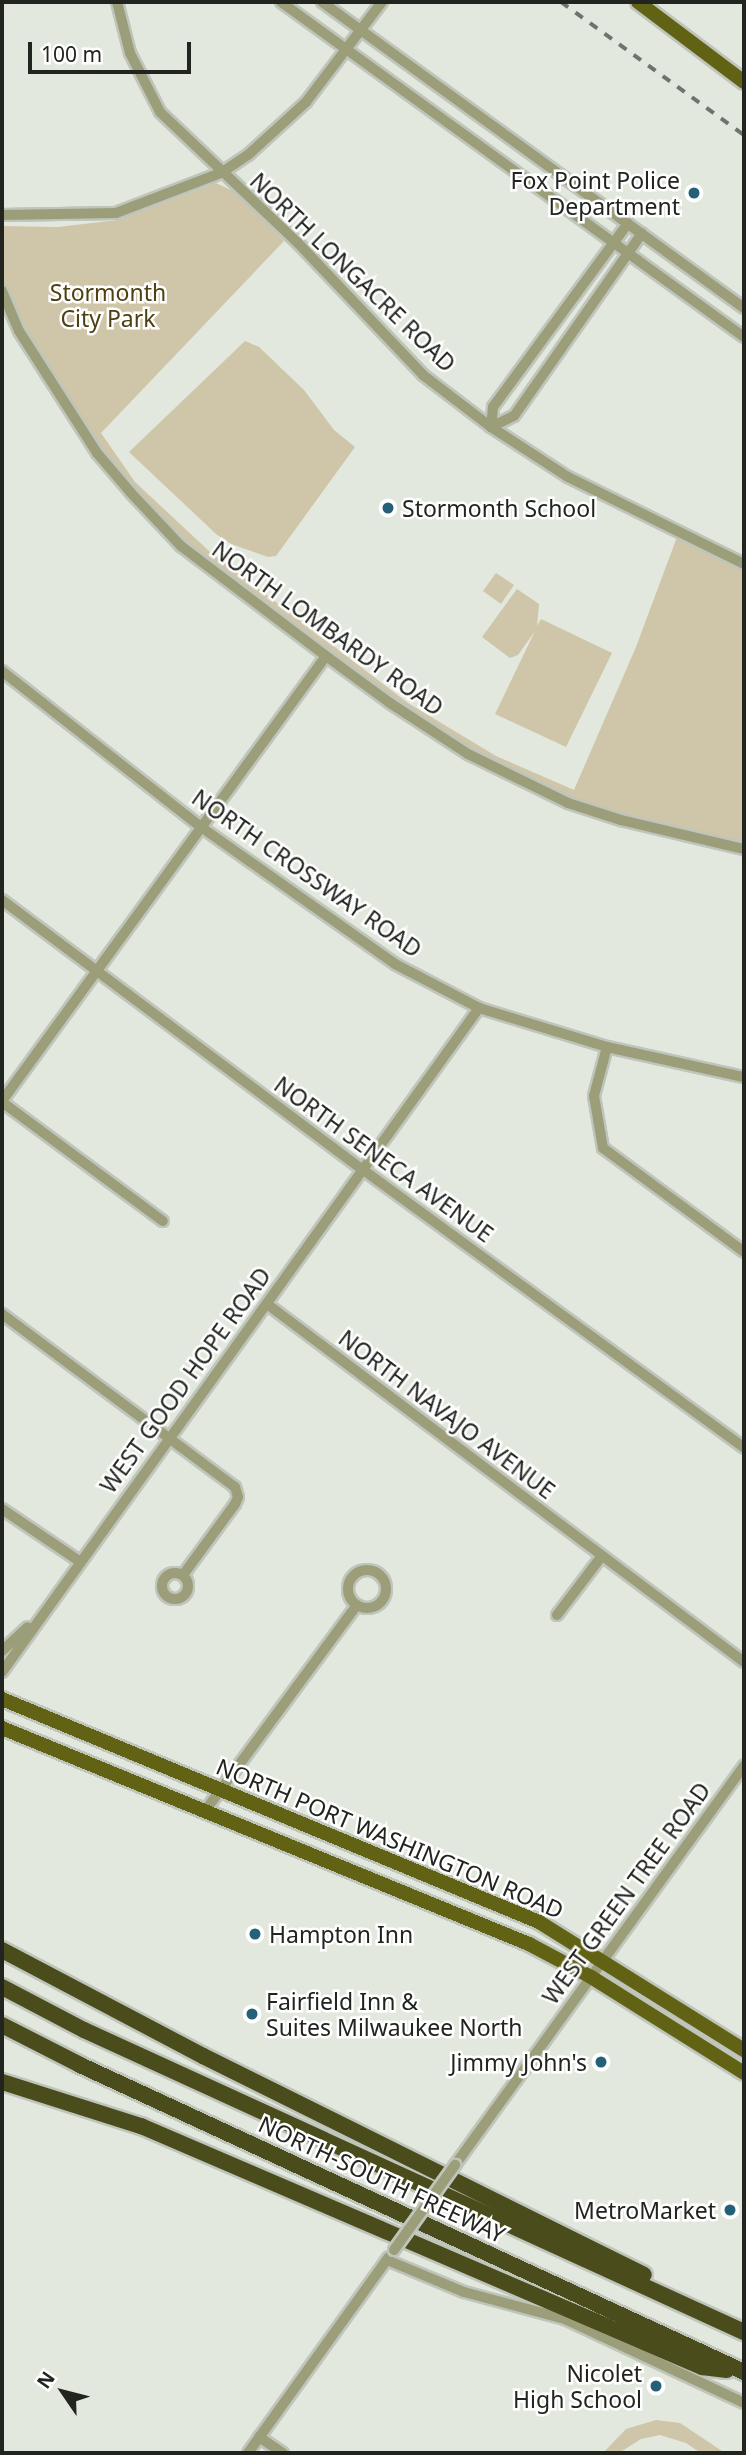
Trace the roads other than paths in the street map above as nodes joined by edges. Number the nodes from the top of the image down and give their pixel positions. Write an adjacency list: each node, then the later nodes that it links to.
1 (117, 2): 11 (street, NORTH LONGACRE ROAD)
2 (281, 2): 7 (street)
3 (322, 2): 6 (street)
4 (382, 2): 6 (street)
5 (648, 5): 8 (main road)
6 (362, 30): 7 (street); 9 (street)
7 (347, 50): 10 (street); 11 (street)
8 (744, 82)
9 (483, 118): 10 (street); 12 (street)
10 (470, 137): 13 (street)
11 (221, 173): 14 (street); 26 (street, NORTH LONGACRE ROAD)
12 (560, 173): 13 (street); 15 (street)
13 (547, 193): 17 (street)
14 (2, 215)
15 (628, 223): 16 (street); 17 (street)
16 (642, 233): 18 (street); 19 (street)
17 (614, 242): 18 (street); 26 (street)
18 (628, 252): 20 (street); 26 (street)
19 (683, 263): 20 (street); 22 (street)
20 (670, 282): 23 (street)
21 (2, 290): 28 (street, NORTH LOMBARDY ROAD)
22 (721, 291): 23 (street); 24 (street)
23 (705, 308): 25 (street)
24 (744, 308)
25 (744, 337)
26 (491, 427): 27 (street, NORTH LONGACRE ROAD)
27 (744, 564)
28 (326, 656): 30 (street); 31 (street, NORTH LOMBARDY ROAD)
29 (2, 671): 30 (street, NORTH CROSSWAY ROAD)
30 (201, 827): 33 (street); 34 (street, NORTH CROSSWAY ROAD)
31 (744, 849)
32 (2, 900): 33 (street, NORTH SENECA AVENUE)
33 (95, 971): 37 (street); 38 (street, NORTH SENECA AVENUE)
34 (479, 1008): 35 (street, NORTH CROSSWAY ROAD); 38 (street, WEST GOOD HOPE ROAD)
35 (607, 1047): 36 (street, NORTH CROSSWAY ROAD); 40 (street)
36 (744, 1077)
37 (2, 1101): 39 (street)
38 (362, 1169): 41 (street, WEST GOOD HOPE ROAD); 44 (street, NORTH SENECA AVENUE)
39 (163, 1221)
40 (744, 1252)
41 (267, 1304): 43 (street, WEST GOOD HOPE ROAD); 46 (street, NORTH NAVAJO AVENUE)
42 (2, 1314): 43 (street)
43 (170, 1436): 47 (street, WEST GOOD HOPE ROAD); 48 (street)
44 (744, 1448)
45 (2, 1509): 47 (street)
46 (601, 1557): 50 (street); 53 (street, NORTH NAVAJO AVENUE)
47 (79, 1562): 51 (street, WEST GOOD HOPE ROAD)
48 (183, 1575)
49 (357, 1605): 58 (street)
50 (557, 1615)
51 (41, 1616): 52 (street, WEST GOOD HOPE ROAD); 54 (street, WEST GOOD HOPE ROAD)
52 (2, 1651)
53 (744, 1662)
54 (2, 1672)
55 (2, 1699): 58 (main road, NORTH PORT WASHINGTON ROAD)
56 (2, 1728): 59 (main road, NORTH PORT WASHINGTON ROAD)
57 (744, 1766): 65 (street, WEST GREEN TREE ROAD)
58 (221, 1790): 59 (street); 60 (main road, NORTH PORT WASHINGTON ROAD)
59 (205, 1811): 61 (main road, NORTH PORT WASHINGTON ROAD)
60 (301, 1823): 61 (main road); 62 (main road, NORTH PORT WASHINGTON ROAD)
61 (288, 1846): 63 (main road, NORTH PORT WASHINGTON ROAD)
62 (539, 1923): 63 (main road); 65 (main road, NORTH PORT WASHINGTON ROAD)
63 (529, 1944): 66 (main road, NORTH PORT WASHINGTON ROAD)
64 (2, 1950): 73 (highway)
65 (604, 1961): 66 (street, WEST GREEN TREE ROAD); 69 (main road, NORTH PORT WASHINGTON ROAD)
66 (591, 1977): 70 (main road, NORTH PORT WASHINGTON ROAD); 72 (street, WEST GREEN TREE ROAD, bridge)
67 (2, 1987): 73 (highway, NORTH-SOUTH FREEWAY)
68 (2, 2025): 75 (highway, NORTH-SOUTH FREEWAY)
69 (744, 2050)
70 (744, 2073)
71 (2, 2082): 75 (highway)
72 (390, 2255): 76 (street); 77 (street, WEST GREEN TREE ROAD)
73 (711, 2317): 74 (highway, NORTH-SOUTH FREEWAY)
74 (744, 2332)
75 (744, 2372)
76 (744, 2403)
77 (260, 2437): 78 (street, WEST GREEN TREE ROAD); 79 (street)
78 (247, 2453)
79 (283, 2453)

